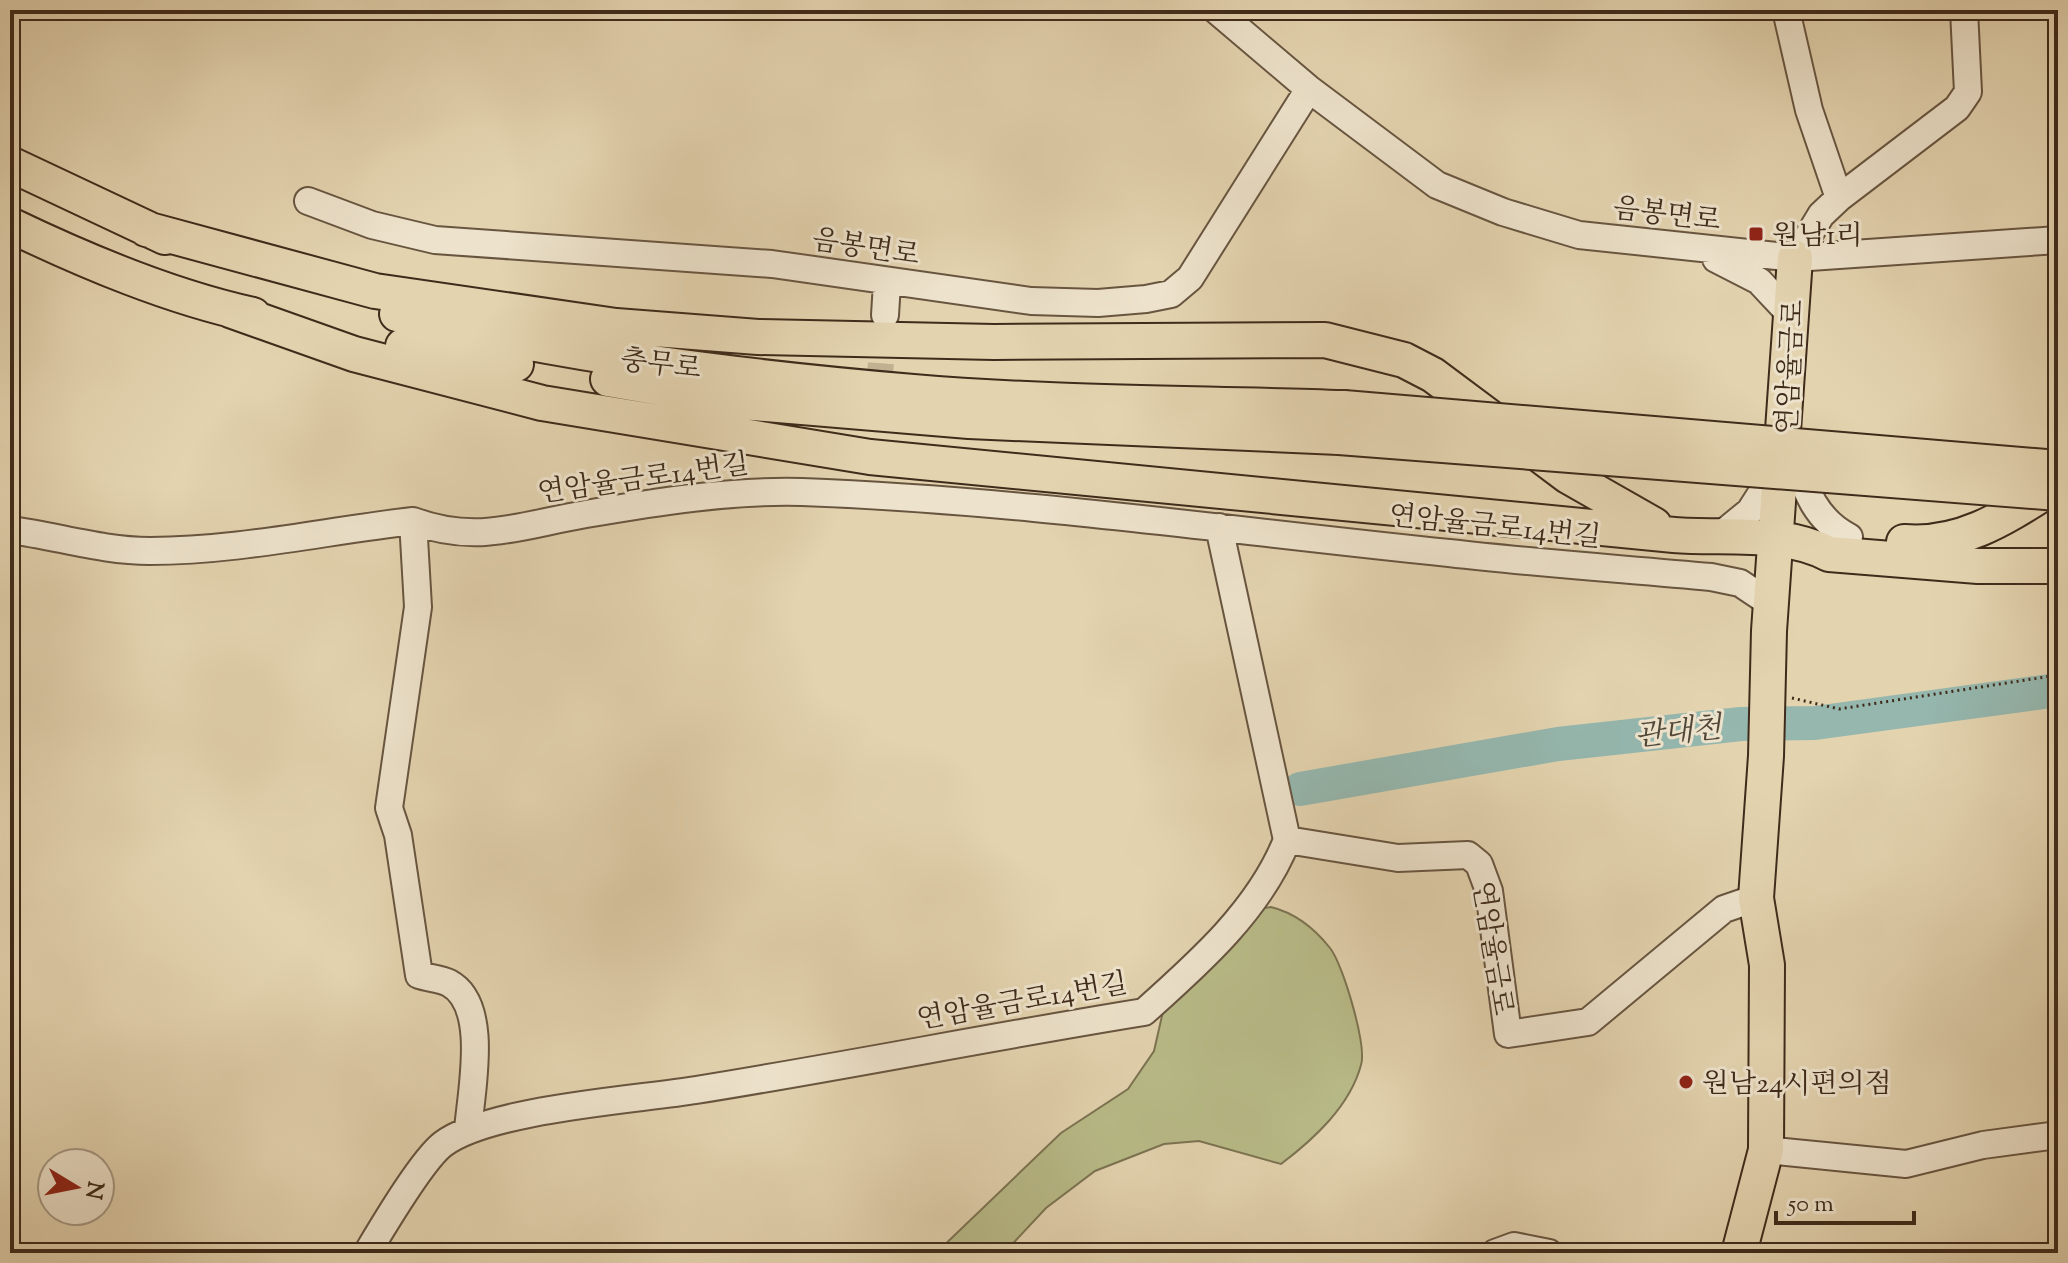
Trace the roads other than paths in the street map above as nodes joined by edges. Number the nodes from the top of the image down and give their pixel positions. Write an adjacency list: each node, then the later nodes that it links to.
1 (1216, 10): 4 (street, 음봉면로)
2 (1786, 10): 6 (street)
3 (1964, 10): 6 (street)
4 (1309, 89): 11 (street, 음봉면로); 13 (street, 음봉면로)
5 (10, 164): 9 (main road, 충무로)
6 (1839, 198): 12 (street)
7 (308, 201): 13 (street, 음봉면로)
8 (10, 225): 14 (main road, 충무로)
9 (146, 229): 17 (main road, 충무로); 27 (main road)
10 (2058, 240): 12 (street, 음봉면로)
11 (1698, 250): 12 (street, 음봉면로); 16 (street)
12 (1795, 258): 16 (main road, 연암율금로)
13 (887, 283): 15 (street)
14 (230, 310): 17 (main road, 충무로); 27 (main road)
15 (885, 315)
16 (1791, 315): 18 (main road, 연암율금로)
17 (1341, 423): 20 (main road, bridge); 22 (main road, bridge)
18 (1785, 442): 28 (street); 29 (street); 30 (main road, 연암율금로)
19 (873, 467): 23 (street)
20 (2058, 468)
21 (2058, 484): 28 (main road)
22 (2058, 493)
23 (871, 496): 24 (street, 연암율금로14번길); 25 (street, 연암율금로14번길)
24 (413, 521): 26 (street, 연암율금로14번길); 36 (street)
25 (1219, 527): 32 (street, 연암율금로14번길); 34 (street)
26 (10, 530)
27 (1674, 535): 29 (main road)
28 (1849, 537): 30 (main road)
29 (1717, 538): 30 (main road); 32 (main road)
30 (1794, 542): 31 (main road); 33 (main road, 연암율금로)
31 (2058, 566)
32 (1761, 597): 33 (main road)
33 (1769, 631): 35 (main road, 연암율금로)
34 (1287, 840): 35 (street, 연암율금로); 36 (street, 연암율금로14번길)
35 (1756, 898): 38 (main road)
36 (468, 1130): 39 (street, 연암율금로14번길)
37 (2058, 1135): 38 (street)
38 (1766, 1150): 42 (main road)
39 (367, 1253)
40 (1495, 1253): 41 (street)
41 (1549, 1253)
42 (1739, 1253)

